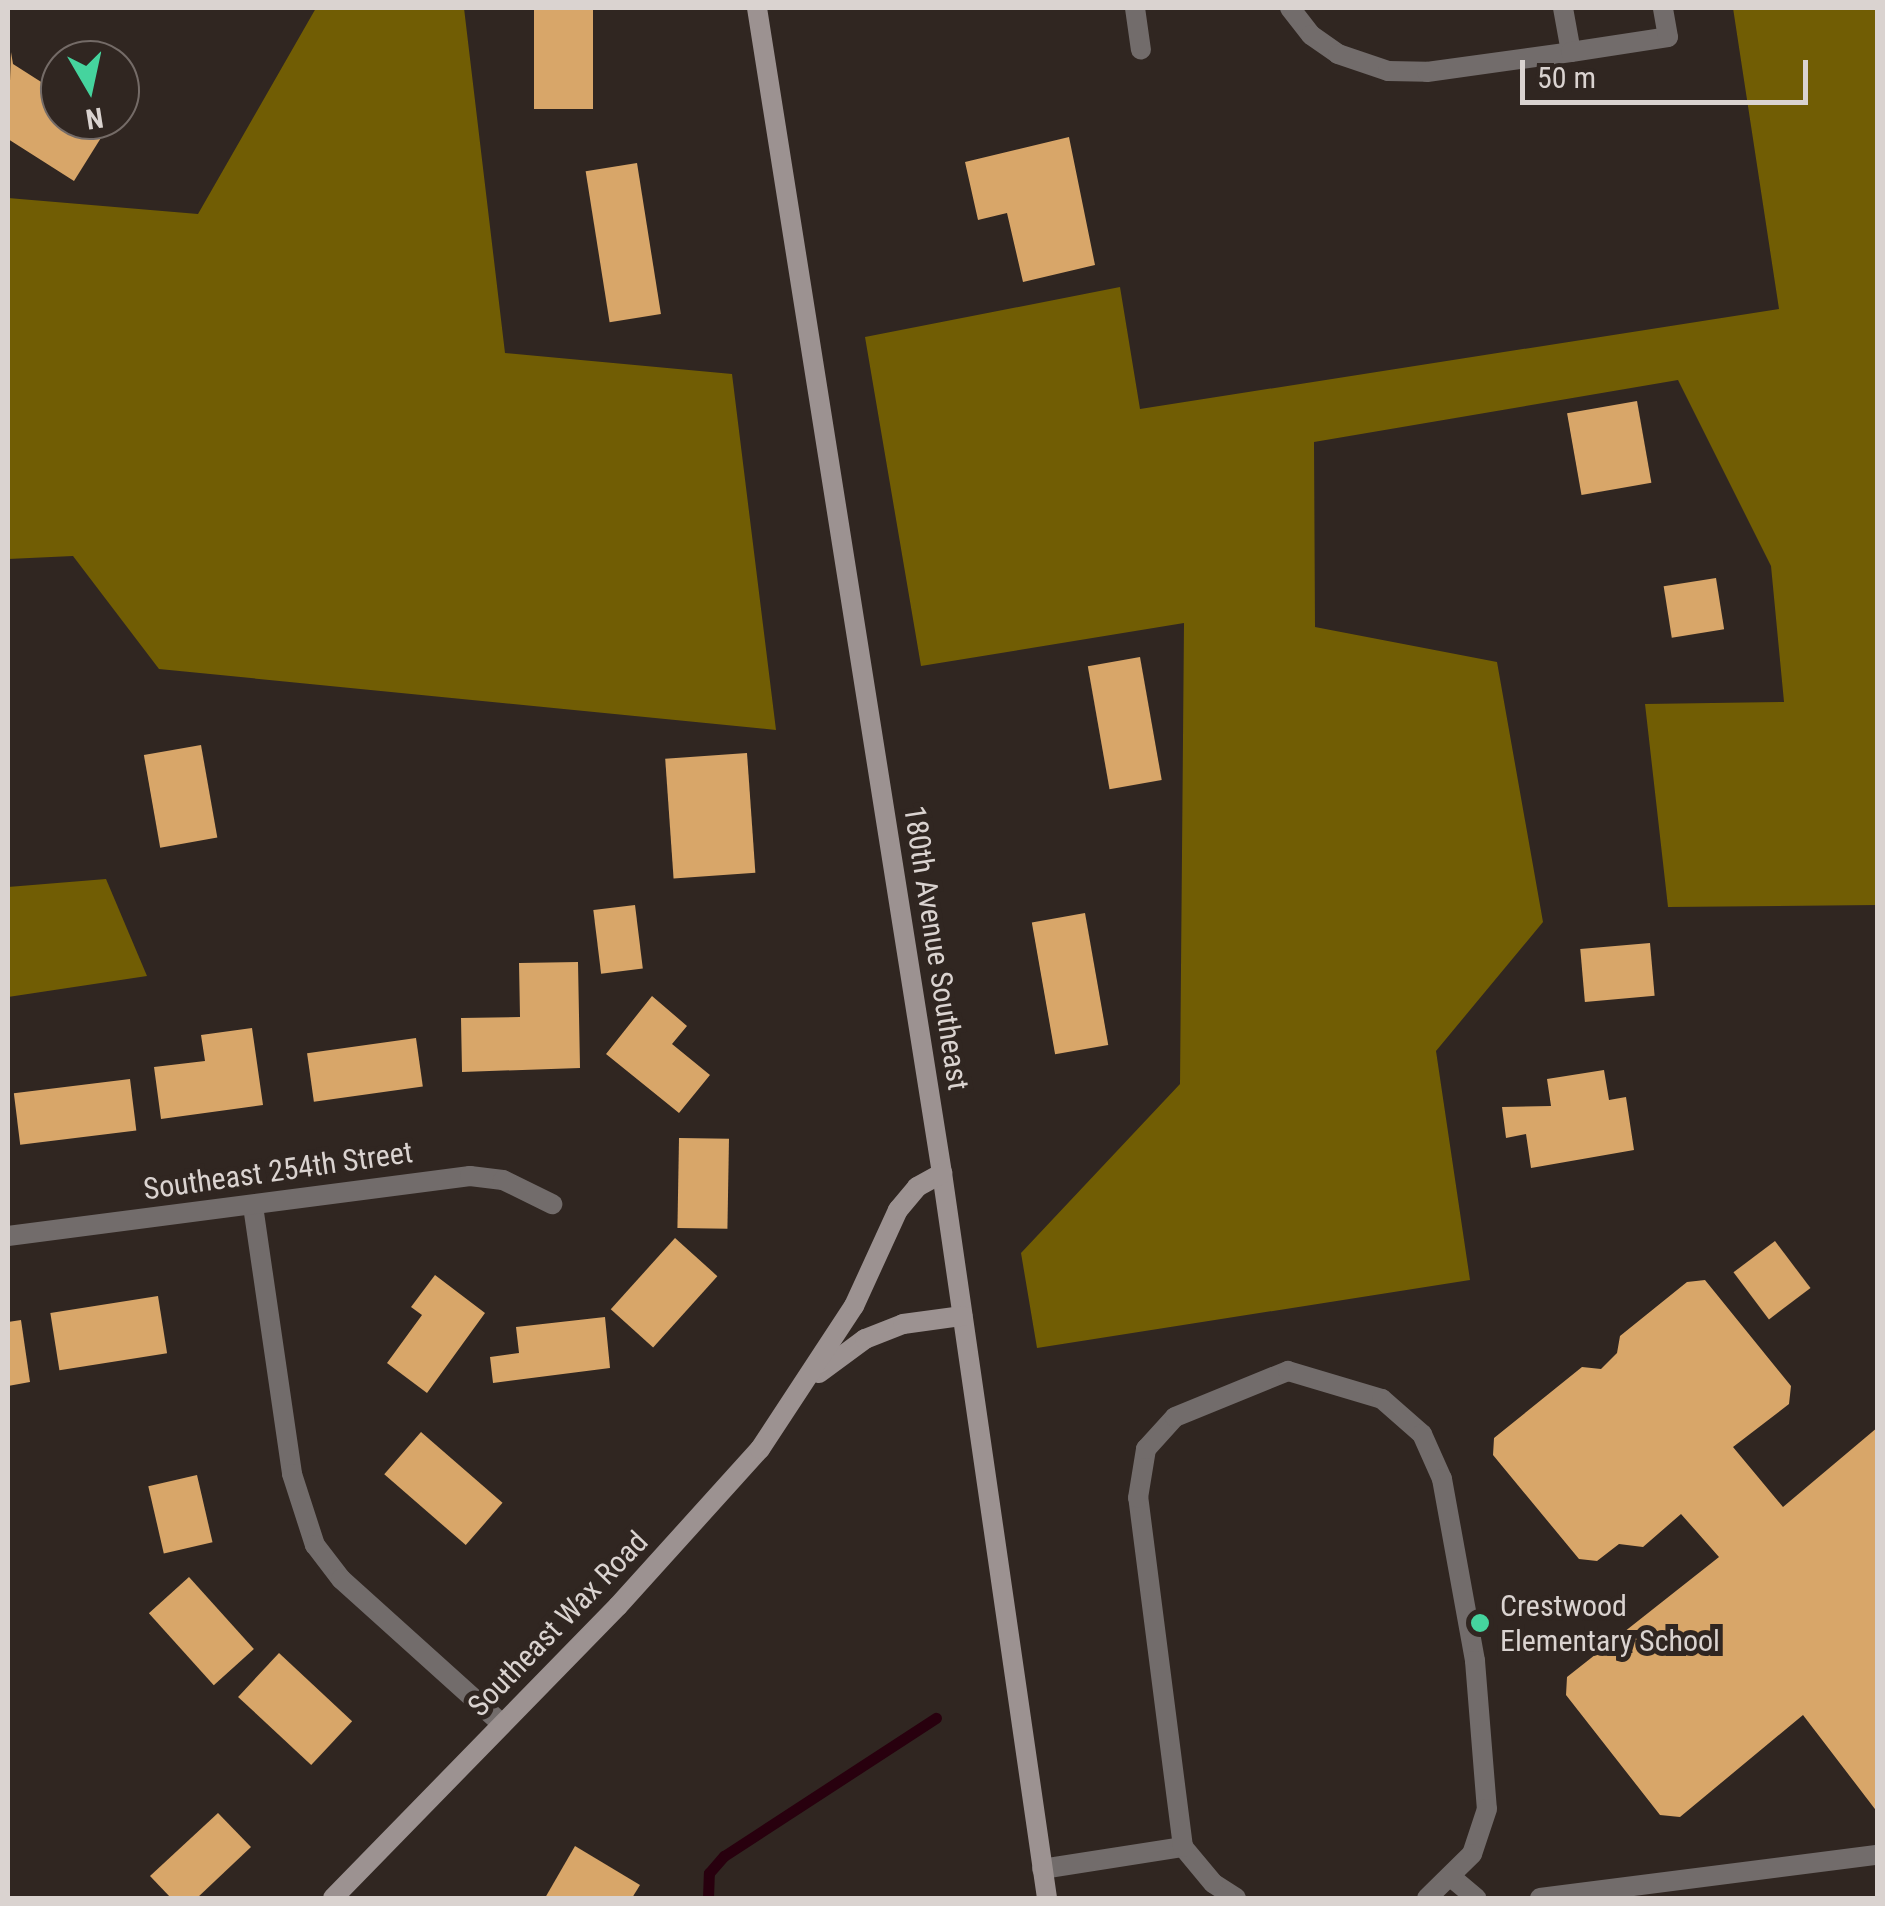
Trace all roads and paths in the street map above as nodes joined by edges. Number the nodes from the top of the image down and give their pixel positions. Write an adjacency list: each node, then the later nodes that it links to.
1 (757, 8): 8 (street, 180th Avenue Southeast)
2 (1135, 8): 6 (street)
3 (1290, 8): 7 (street)
4 (1563, 8): 7 (street)
5 (1663, 8): 7 (street)
6 (1141, 50)
7 (1571, 52)
8 (942, 1173): 12 (street, 180th Avenue Southeast); 13 (street, Southeast Wax Road)
9 (552, 1204): 10 (street, Southeast 254th Street)
10 (252, 1206): 11 (street, Southeast 254th Street); 14 (street)
11 (8, 1236)
12 (962, 1316): 13 (street, Southeast Wax Road); 17 (street, 180th Avenue Southeast)
13 (812, 1379): 14 (street, Southeast Wax Road)
14 (502, 1724): 19 (street, Southeast Wax Road)
15 (1183, 1846): 17 (street); 18 (street); 21 (street)
16 (1878, 1855): 24 (street)
17 (1042, 1869): 20 (street, 180th Avenue Southeast)
18 (1451, 1877): 22 (street); 23 (street)
19 (333, 1898)
20 (1046, 1898)
21 (1236, 1898)
22 (1427, 1898)
23 (1476, 1898)
24 (1540, 1898)

